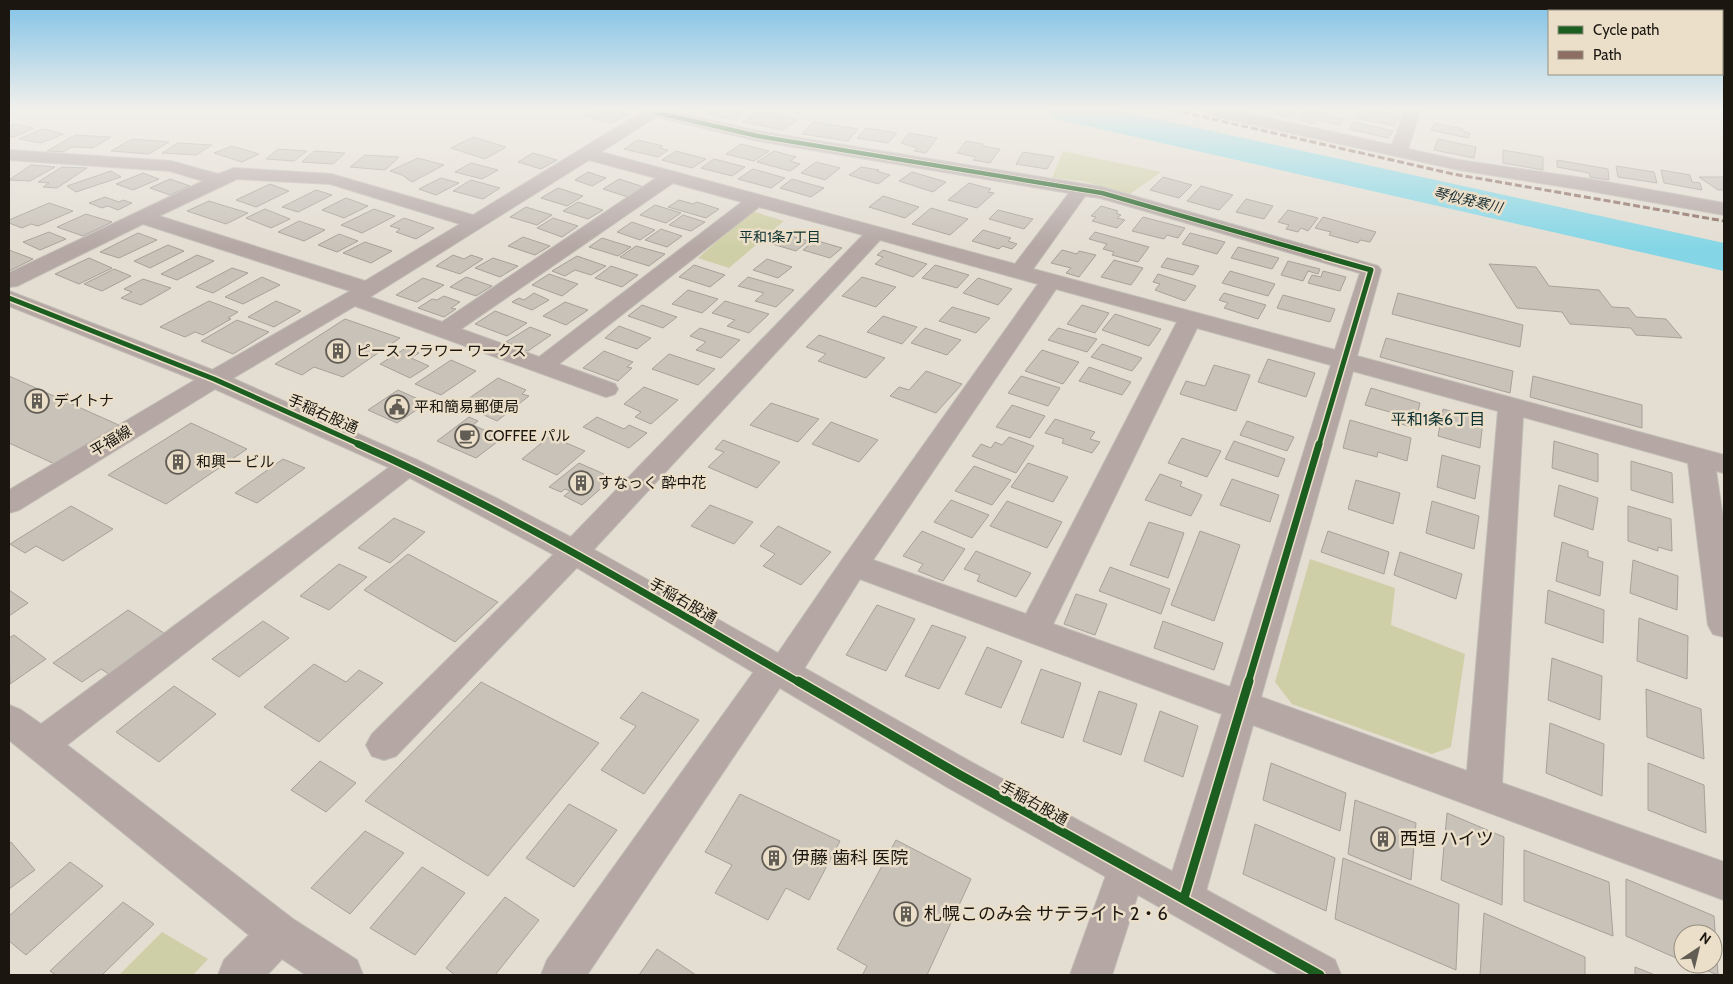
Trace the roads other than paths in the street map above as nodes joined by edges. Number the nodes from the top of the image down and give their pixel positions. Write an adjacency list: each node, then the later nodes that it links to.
1 (23, 156): 7 (street)
2 (584, 156): 12 (street, 平福線)
3 (594, 156): 6 (street)
4 (879, 156): 8 (street)
5 (1415, 156): 10 (street)
6 (670, 177): 9 (street); 19 (street)
7 (219, 180): 11 (street); 12 (street)
8 (1081, 189): 14 (street); 20 (street)
9 (755, 201): 13 (street); 21 (street)
10 (1724, 209)
11 (141, 217): 16 (street); 17 (street)
12 (474, 222): 16 (street, 平福線)
13 (876, 233): 14 (street); 28 (street)
14 (1020, 272): 15 (street)
15 (1051, 281): 18 (street); 29 (street)
16 (360, 294): 19 (street); 22 (street, 平福線)
17 (9, 295): 22 (street, 手稲右股通)
18 (1190, 319): 20 (street); 31 (street)
19 (445, 330): 21 (street)
20 (1345, 360): 24 (street); 33 (street)
21 (542, 366): 23 (street)
22 (214, 379): 26 (street, 手稲右股通); 27 (street, 平福線)
23 (606, 389)
24 (1511, 406): 25 (street); 37 (street)
25 (1712, 461): 30 (street)
26 (408, 466): 28 (street, 手稲右股通); 35 (street)
27 (9, 503)
28 (574, 552): 32 (street, 手稲右股通); 36 (street)
29 (854, 565): 31 (street); 32 (street)
30 (1724, 624)
31 (1034, 630): 33 (street)
32 (779, 671): 38 (street, 手稲右股通); 44 (street)
33 (1242, 706): 37 (street); 40 (street)
34 (9, 720): 35 (street)
35 (40, 745): 41 (street)
36 (384, 745)
37 (1483, 795): 39 (street)
38 (1127, 869): 40 (street, 手稲右股通); 45 (street)
39 (1724, 881)
40 (1184, 898): 46 (street, 手稲右股通)
41 (279, 933): 42 (street); 43 (street)
42 (239, 975)
43 (342, 975)
44 (562, 975)
45 (1092, 975)
46 (1320, 975)

